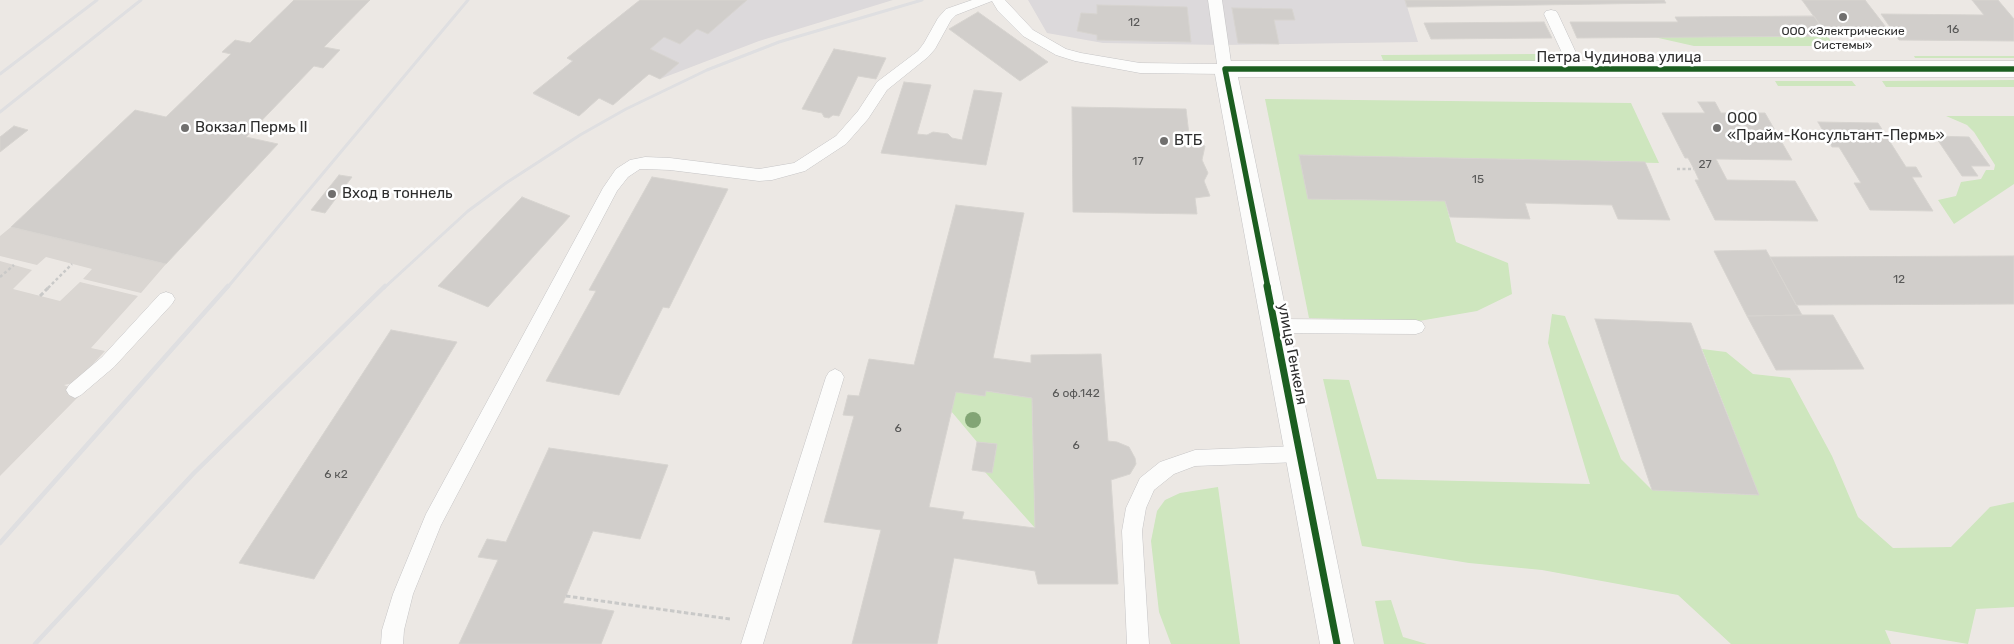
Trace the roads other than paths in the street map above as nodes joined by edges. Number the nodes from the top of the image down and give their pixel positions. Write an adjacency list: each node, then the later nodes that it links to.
1 (986, 0): 14 (lane)
2 (998, 0): 5 (lane)
3 (1215, 0): 5 (lane)
4 (1551, 14): 7 (lane)
5 (1224, 69): 7 (street, Петра Чудинова улица); 9 (street, улица Генкеля)
6 (2014, 69): 7 (street, Петра Чудинова улица)
7 (1577, 70)
8 (166, 299): 12 (lane)
9 (1274, 326): 10 (lane); 13 (street, улица Генкеля)
10 (1416, 327)
11 (835, 377): 15 (lane)
12 (75, 390)
13 (1299, 454): 16 (lane); 17 (street, улица Генкеля)
14 (392, 644)
15 (752, 644)
16 (1138, 644)
17 (1337, 644)

